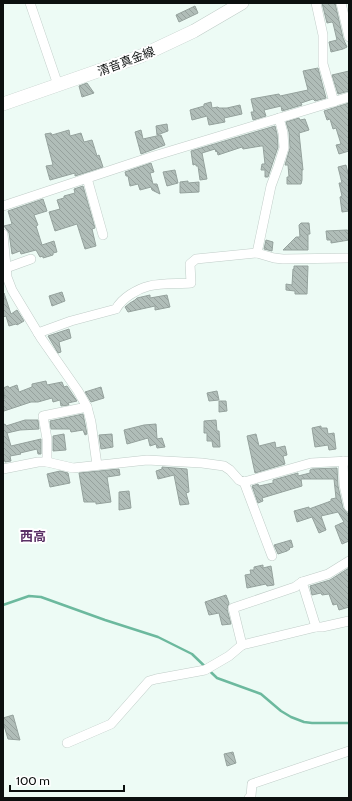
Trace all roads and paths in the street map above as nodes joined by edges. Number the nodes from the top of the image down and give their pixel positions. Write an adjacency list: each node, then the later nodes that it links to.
1 (30, 3): 6 (street)
2 (242, 3): 6 (main road, 清音真金線)
3 (316, 3): 8 (street)
4 (341, 3): 5 (street)
5 (349, 37)
6 (58, 86): 9 (main road, 清音真金線)
7 (349, 97): 8 (street)
8 (334, 102): 10 (street)
9 (3, 104)
10 (279, 118): 11 (street); 15 (street)
11 (87, 178): 12 (street); 14 (street)
12 (3, 206)
13 (3, 234): 18 (street)
14 (103, 235)
15 (257, 253): 16 (street); 19 (street)
16 (349, 258)
17 (31, 259): 18 (street)
18 (5, 274): 19 (street)
19 (38, 333): 20 (street)
20 (87, 407): 22 (street); 23 (street)
21 (346, 461): 25 (street); 26 (street)
22 (47, 462): 23 (street); 24 (street)
23 (98, 466): 25 (street)
24 (3, 469)
25 (244, 482): 27 (street)
26 (349, 507)
27 (272, 556)
28 (349, 561): 29 (street)
29 (302, 582): 31 (street); 32 (street)
30 (349, 621): 31 (street)
31 (316, 627): 32 (street)
32 (242, 645): 33 (street)
33 (67, 743)
34 (349, 751): 35 (street)
35 (249, 798)

